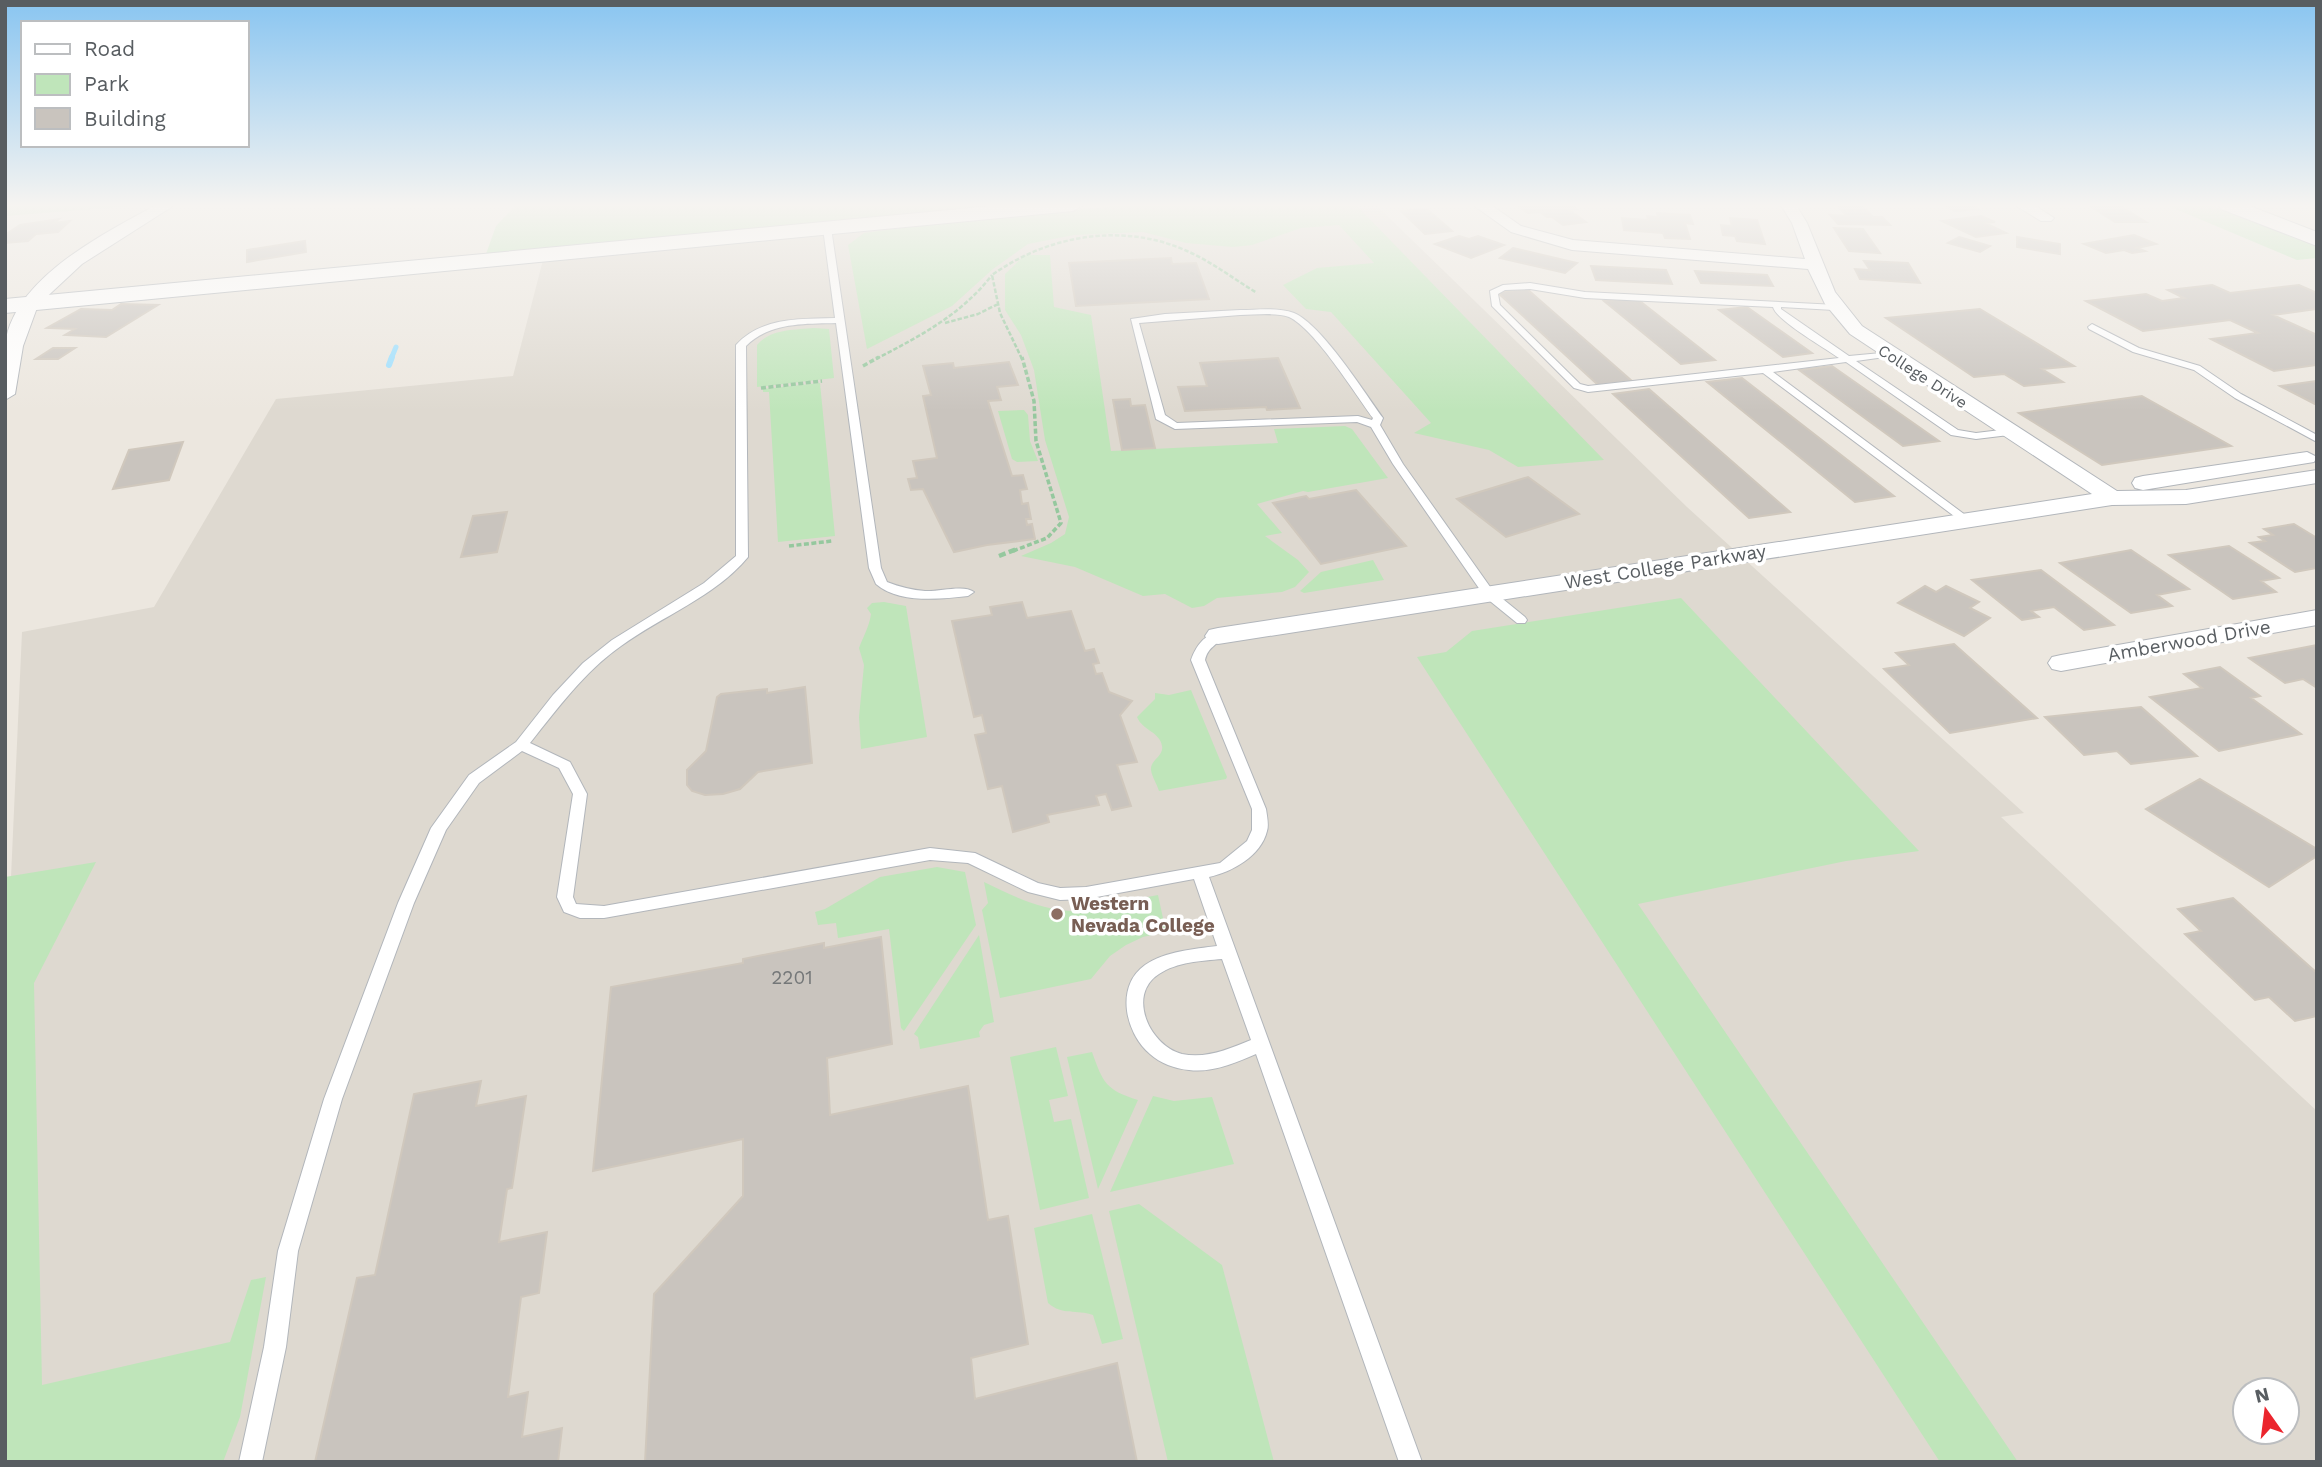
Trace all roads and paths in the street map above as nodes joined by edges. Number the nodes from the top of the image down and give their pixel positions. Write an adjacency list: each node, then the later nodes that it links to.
1 (63, 273): 7 (street)
2 (350, 273): 7 (street)
3 (833, 273): 13 (lane)
4 (1222, 273): 12 (path)
5 (1819, 273): 11 (street, College Drive)
6 (992, 275): 8 (path); 14 (path)
7 (30, 304): 10 (street); 22 (street)
8 (998, 304): 14 (path); 32 (path)
9 (1777, 304): 11 (lane); 17 (lane); 18 (lane)
10 (5, 306)
11 (1834, 307): 16 (street, College Drive)
12 (1290, 314): 23 (lane); 23 (lane)
13 (839, 320): 19 (lane); 39 (lane)
14 (938, 325): 19 (path)
15 (2092, 327): 25 (lane)
16 (1889, 354): 17 (lane); 24 (street, College Drive)
17 (1846, 359): 18 (lane); 24 (lane)
18 (1765, 370): 29 (lane)
19 (847, 374): 33 (lane)
20 (822, 381): 21 (path)
21 (761, 388)
22 (5, 394)
23 (1375, 425): 34 (lane)
24 (2009, 432): 28 (street, College Drive)
25 (2317, 439)
26 (2317, 457): 28 (street, West College Parkway)
27 (2317, 476): 28 (street, West College Parkway)
28 (2112, 498): 29 (street, West College Parkway)
29 (1966, 520): 34 (street, West College Parkway)
30 (832, 541): 31 (path)
31 (789, 546)
32 (999, 556)
33 (968, 592)
34 (1489, 594): 36 (lane); 37 (street, West College Parkway)
35 (2317, 617): 38 (street, Amberwood Drive)
36 (1521, 620)
37 (1218, 636): 40 (lane)
38 (2061, 663)
39 (521, 745): 40 (lane); 43 (lane)
40 (1200, 874): 41 (lane)
41 (1228, 951): 42 (lane); 42 (lane)
42 (1262, 1043): 44 (lane)
43 (250, 1462)
44 (1411, 1462)

